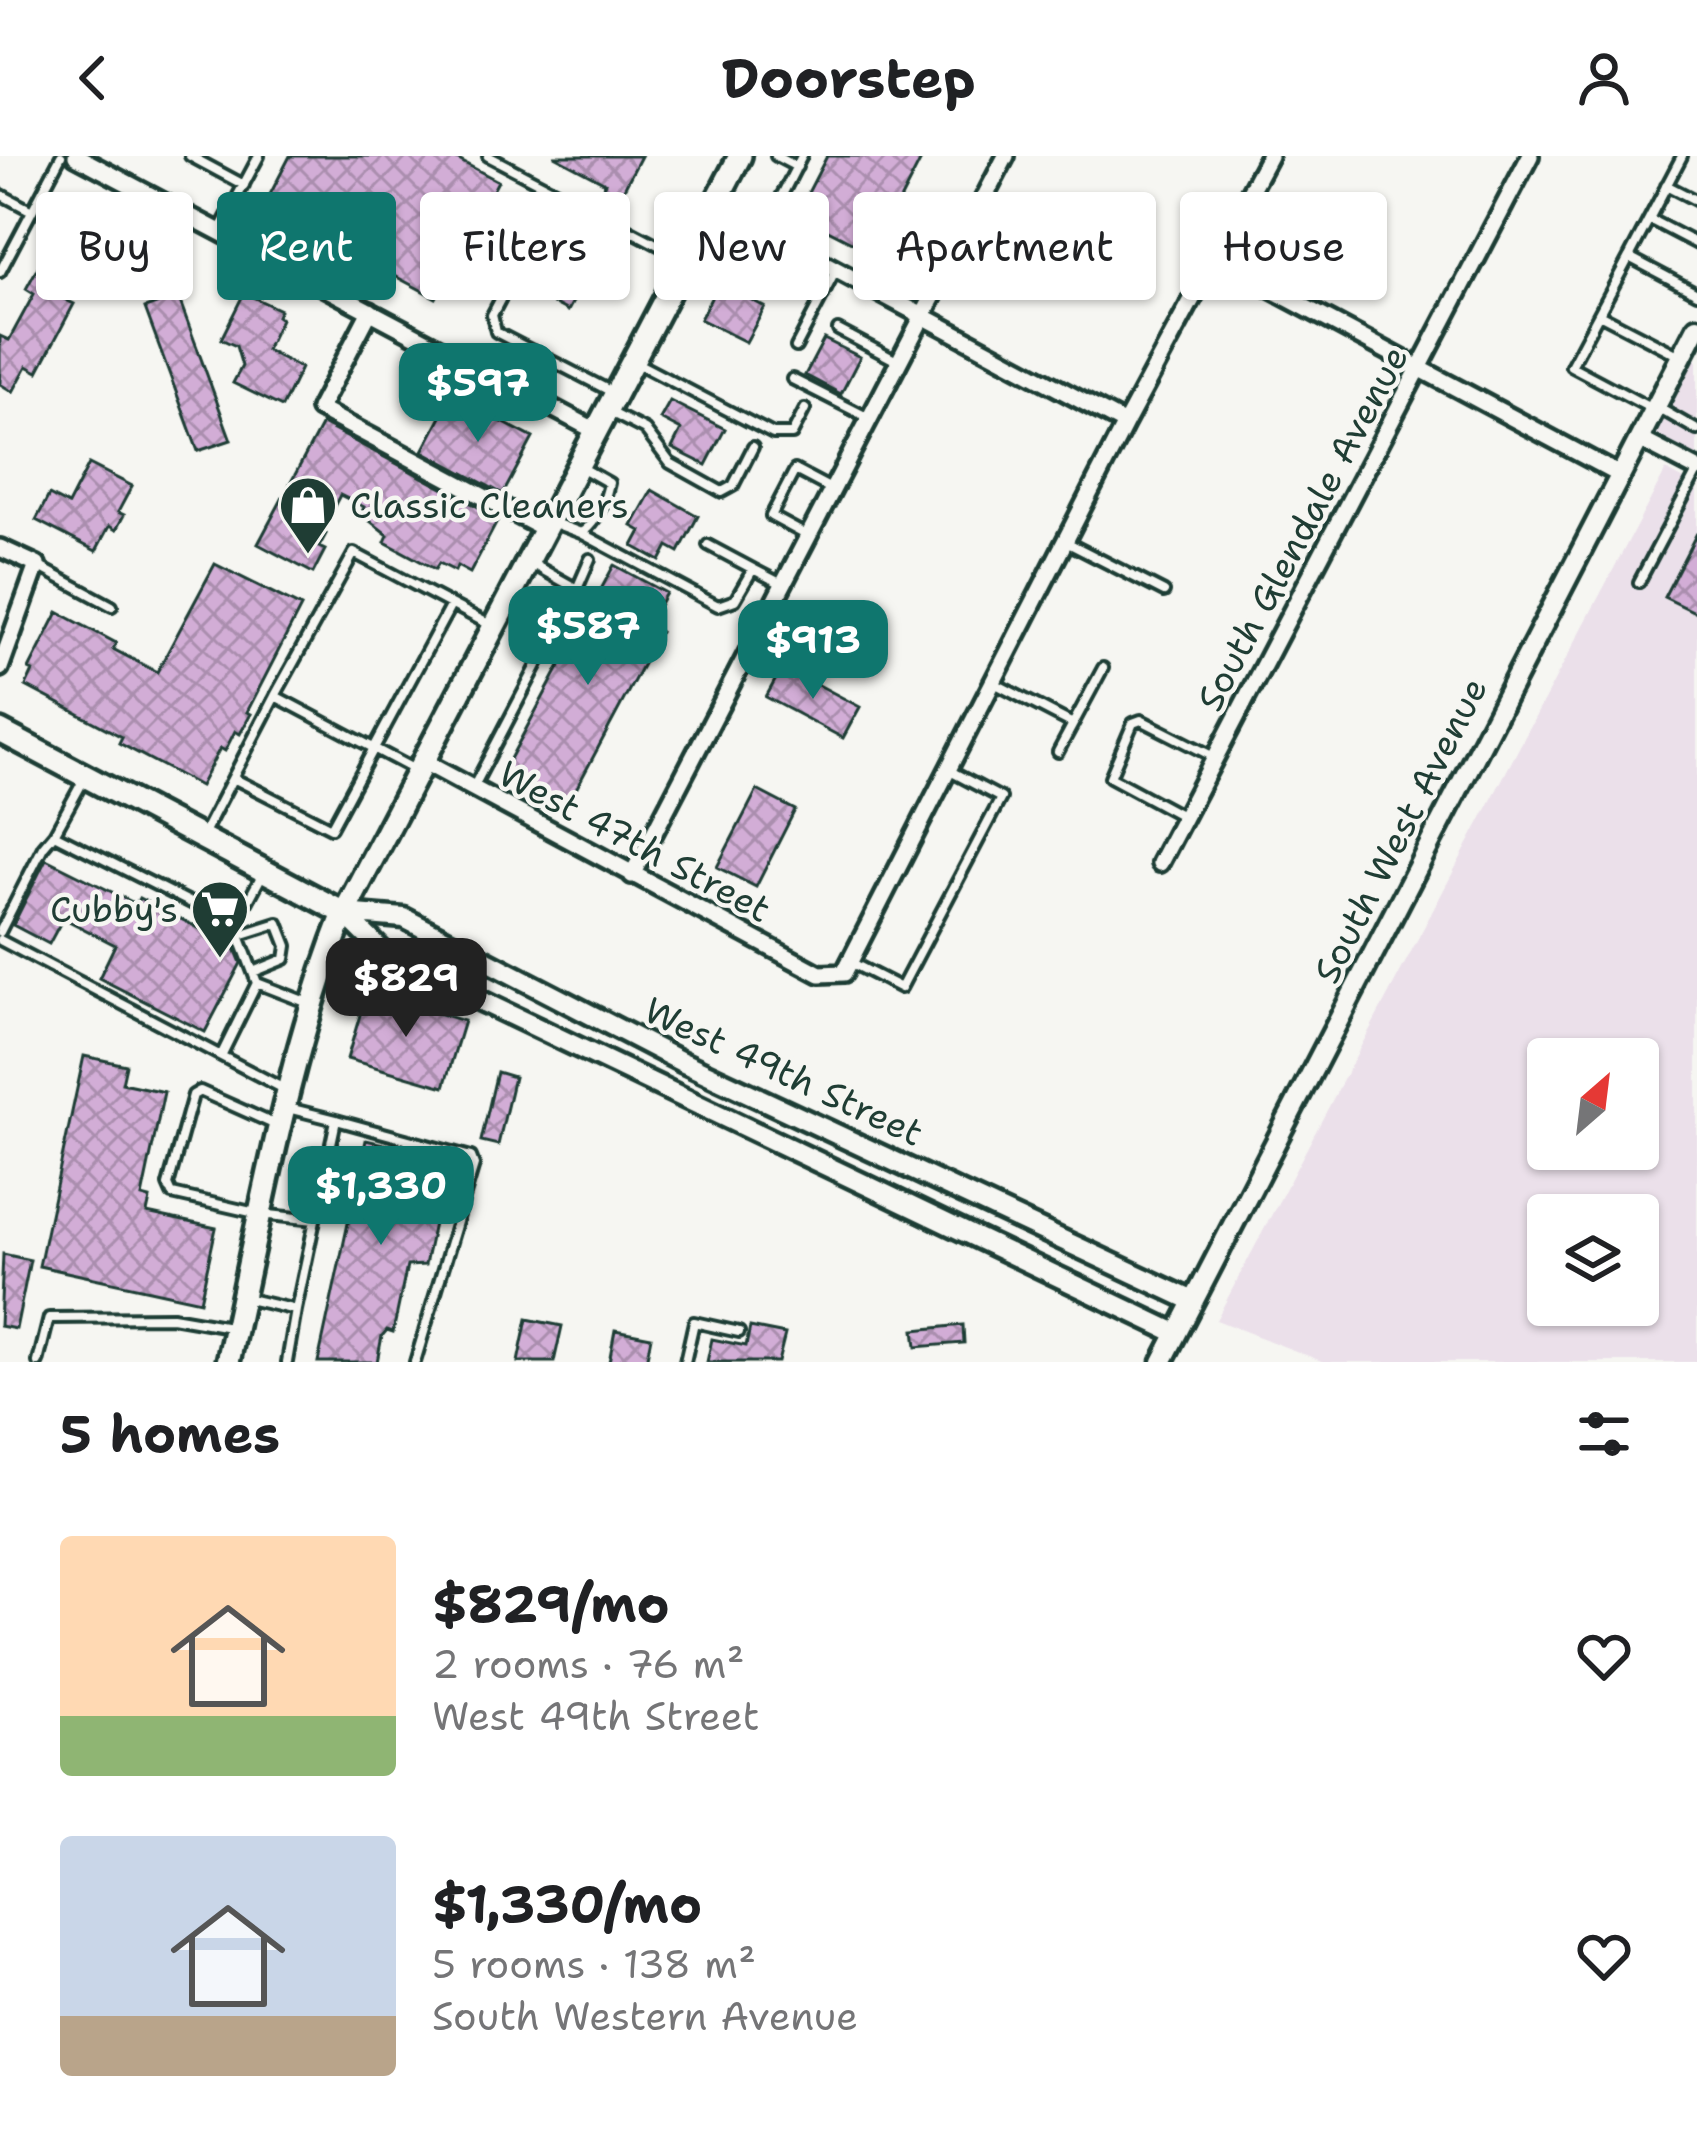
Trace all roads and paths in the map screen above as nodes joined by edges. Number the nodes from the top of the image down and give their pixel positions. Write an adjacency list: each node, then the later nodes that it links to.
1 (61, 156): 23 (lane)
2 (190, 156): 14 (lane)
3 (259, 156): 14 (lane)
4 (488, 156): 17 (lane)
5 (740, 156): 18 (main road)
6 (776, 156): 13 (lane)
7 (802, 156): 13 (lane)
8 (1006, 156): 40 (street)
9 (1269, 156): 20 (street)
10 (1530, 156): 47 (street, South Glendale Avenue)
11 (1682, 156): 15 (lane)
12 (85, 158): 25 (street)
13 (796, 167): 19 (lane)
14 (244, 184): 16 (lane)
15 (1666, 185): 22 (lane); 24 (lane)
16 (240, 192)
17 (555, 192)
18 (722, 192)
19 (783, 192)
20 (1251, 192)
21 (0, 194): 23 (lane)
22 (1697, 201)
23 (32, 211): 30 (lane)
24 (1649, 219): 26 (lane); 27 (lane)
25 (217, 230)
26 (1697, 244)
27 (1629, 257): 31 (lane); 39 (lane)
28 (829, 266): 29 (street)
29 (837, 270): 37 (lane); 40 (street)
30 (0, 272)
31 (1697, 293)
32 (349, 300): 38 (street)
33 (501, 300): 51 (lane)
34 (664, 300): 45 (main road)
35 (1194, 300): 53 (street)
36 (1292, 300): 47 (street)
37 (820, 301): 43 (lane)
38 (370, 311): 51 (street); 61 (street)
39 (1598, 314): 44 (lane); 49 (lane)
40 (922, 315): 46 (street); 53 (street)
41 (1697, 328): 44 (street, South West Avenue)
42 (838, 330): 46 (lane)
43 (796, 347)
44 (1682, 357): 49 (street, South West Avenue)
45 (632, 361): 50 (lane); 51 (main road)
46 (898, 362): 52 (street)
47 (1420, 367): 59 (street); 86 (street, South Glendale Avenue)
48 (792, 379): 52 (lane)
49 (1655, 408): 54 (lane); 55 (street, South West Avenue)
50 (805, 409)
51 (606, 411): 56 (lane); 57 (main road)
52 (869, 418): 60 (street)
53 (1125, 424): 64 (street)
54 (1697, 430)
55 (1639, 439): 58 (street); 59 (street, South West Avenue)
56 (753, 447)
57 (578, 466): 61 (main road); 62 (lane)
58 (1697, 471): 71 (lane)
59 (1620, 475): 110 (street, South West Avenue)
60 (832, 489): 63 (street); 63 (lane)
61 (547, 525): 62 (lane); 68 (main road)
62 (581, 533): 70 (lane)
63 (808, 536): 72 (street)
64 (1065, 542): 74 (lane); 80 (street)
65 (708, 545): 70 (lane)
66 (0, 548): 69 (street)
67 (590, 559): 73 (lane)
68 (527, 561): 73 (lane); 77 (main road)
69 (37, 566): 76 (lane); 78 (street)
70 (753, 568): 72 (lane)
71 (1639, 582)
72 (782, 584): 97 (street)
73 (578, 589): 91 (lane)
74 (1164, 592)
75 (451, 605): 77 (lane); 81 (lane); 84 (lane)
76 (112, 606)
77 (493, 627): 87 (main road)
78 (0, 668)
79 (1103, 668): 82 (lane)
80 (993, 682): 82 (lane); 88 (street)
81 (275, 696): 84 (lane); 90 (lane)
82 (1073, 724): 85 (lane)
83 (0, 731): 89 (main road, West 49th Street)
84 (373, 748): 87 (lane); 90 (lane)
85 (1058, 752)
86 (1215, 758): 92 (street, South Glendale Avenue); 92 (lane)
87 (420, 766): 91 (street, West 47th Street); 98 (main road)
88 (948, 770): 101 (street); 101 (lane)
89 (85, 777): 93 (lane); 94 (main road, West 49th Street)
90 (233, 778): 94 (lane)
91 (472, 788): 97 (street, West 47th Street)
92 (1184, 817): 95 (street, South Glendale Avenue)
93 (54, 834): 99 (lane); 100 (lane)
94 (202, 838): 96 (main road, West 49th Street)
95 (1160, 863)
96 (264, 871): 98 (main road, West 49th Street); 99 (lane)
97 (632, 874): 101 (street, West 47th Street)
98 (344, 913): 103 (main road); 110 (street, West 49th Street); 114 (street, West 49th Street)
99 (237, 930): 102 (lane); 102 (lane)
100 (0, 936): 104 (lane)
101 (850, 962)
102 (255, 977): 103 (lane); 104 (lane)
103 (311, 1004): 105 (main road)
104 (221, 1056): 105 (lane)
105 (283, 1108): 106 (lane); 107 (main road); 107 (lane)
106 (336, 1120): 108 (lane); 118 (lane)
107 (260, 1214): 108 (lane); 109 (main road)
108 (315, 1220): 111 (lane)
109 (242, 1298): 111 (lane); 112 (main road)
110 (1193, 1301): 114 (street, South West Avenue)
111 (296, 1310): 117 (lane)
112 (236, 1328): 115 (lane); 116 (main road)
113 (739, 1332): 119 (lane)
114 (1177, 1333): 120 (street, South West Avenue)
115 (38, 1362)
116 (228, 1362)
117 (287, 1362)
118 (415, 1362)
119 (685, 1362)
120 (1162, 1362)

